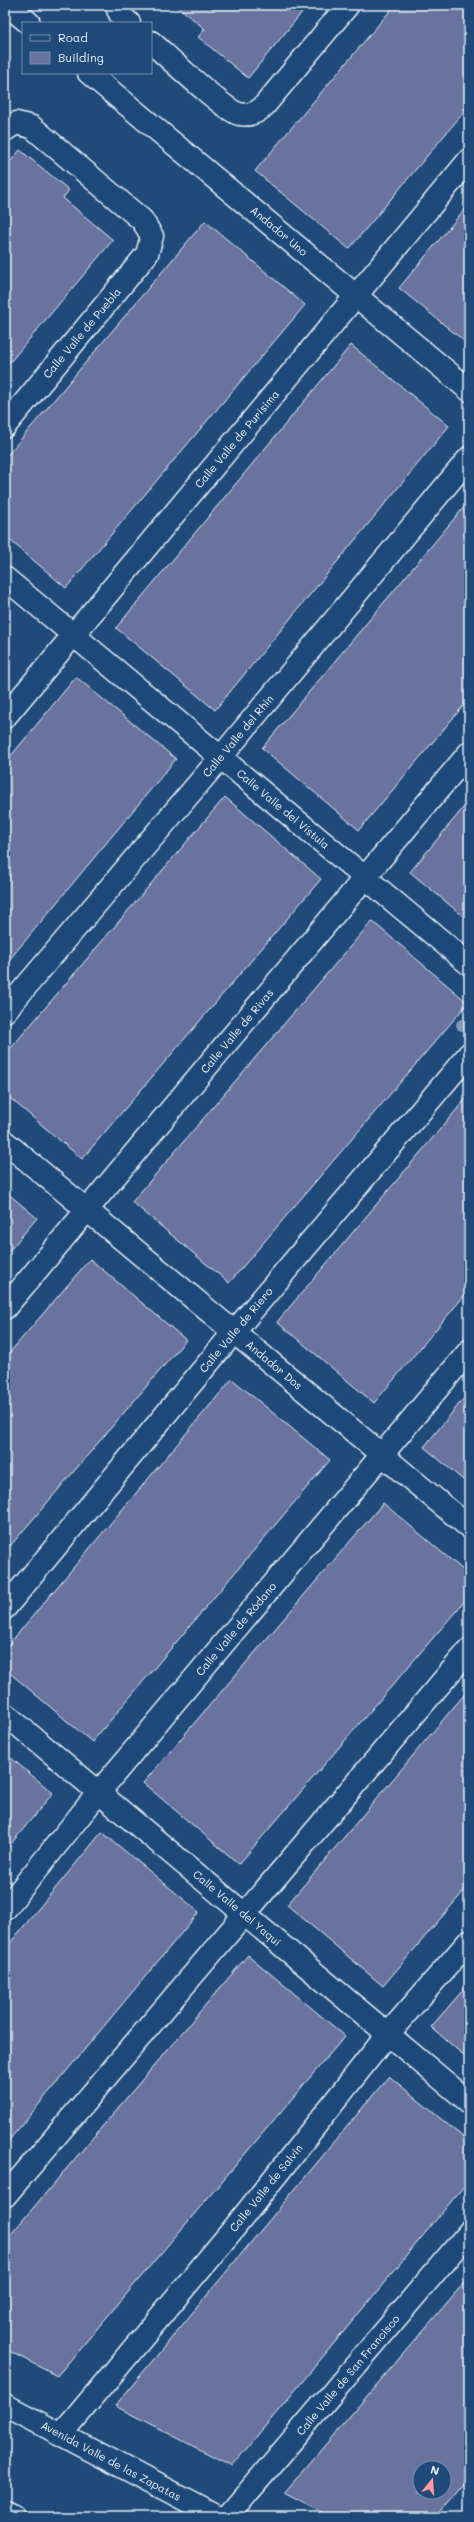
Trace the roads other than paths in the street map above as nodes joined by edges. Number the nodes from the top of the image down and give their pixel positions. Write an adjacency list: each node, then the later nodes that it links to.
1 (7, 5): 4 (street)
2 (116, 5): 5 (street)
3 (348, 5): 6 (street)
4 (28, 22)
5 (128, 22)
6 (152, 43)
7 (90, 74): 10 (street, Andador Uno)
8 (11, 127): 12 (street, Calle Valle de Puebla)
9 (469, 160): 10 (street, Calle Valle de Purísima)
10 (356, 296): 11 (street, Andador Uno); 15 (street, Calle Valle de Purísima)
11 (469, 390)
12 (5, 426)
13 (469, 458): 18 (street, Calle Valle del Rhin)
14 (5, 578): 15 (street, Calle Valle del Vístula)
15 (74, 636): 16 (street, Calle Valle de Purísima); 18 (street, Calle Valle del Vístula)
16 (5, 718)
17 (469, 753): 19 (street, Calle Valle de Rivas)
18 (220, 757): 19 (street, Calle Valle del Vístula); 21 (street, Calle Valle del Rhin)
19 (366, 878): 20 (street, Calle Valle del Vístula); 24 (street, Calle Valle de Rivas)
20 (469, 964)
21 (5, 1011)
22 (469, 1054): 26 (street, Calle Valle de Riero)
23 (5, 1142): 24 (street, Andador Dos)
24 (86, 1209): 25 (street, Calle Valle de Rivas); 26 (street, Andador Dos)
25 (5, 1308)
26 (234, 1332): 28 (street, Andador Dos); 30 (street, Calle Valle de Riero)
27 (469, 1351): 28 (street, Calle Valle de Ródano)
28 (382, 1456): 29 (street, Andador Dos); 33 (street, Calle Valle de Ródano)
29 (469, 1528)
30 (5, 1608)
31 (469, 1650): 35 (street)
32 (5, 1714): 33 (street, Calle Valle del Yaqui)
33 (99, 1792): 34 (street, Calle Valle de Ródano); 35 (street, Calle Valle del Yaqui)
34 (5, 1909)
35 (245, 1914): 37 (street, Calle Valle del Yaqui); 39 (street)
36 (469, 1941): 37 (street, Calle Valle de Salvin)
37 (388, 2034): 38 (street, Calle Valle del Yaqui); 42 (street, Calle Valle de Salvin)
38 (469, 2102)
39 (5, 2196)
40 (469, 2232): 46 (street, Calle Valle de San Francisco)
41 (5, 2405): 42 (street, Avenida Valle de las Zapatas)
42 (62, 2434): 45 (street, Avenida Valle de las Zapatas)
43 (5, 2513): 44 (street)
44 (13, 2517)
45 (218, 2517)
46 (227, 2517)

